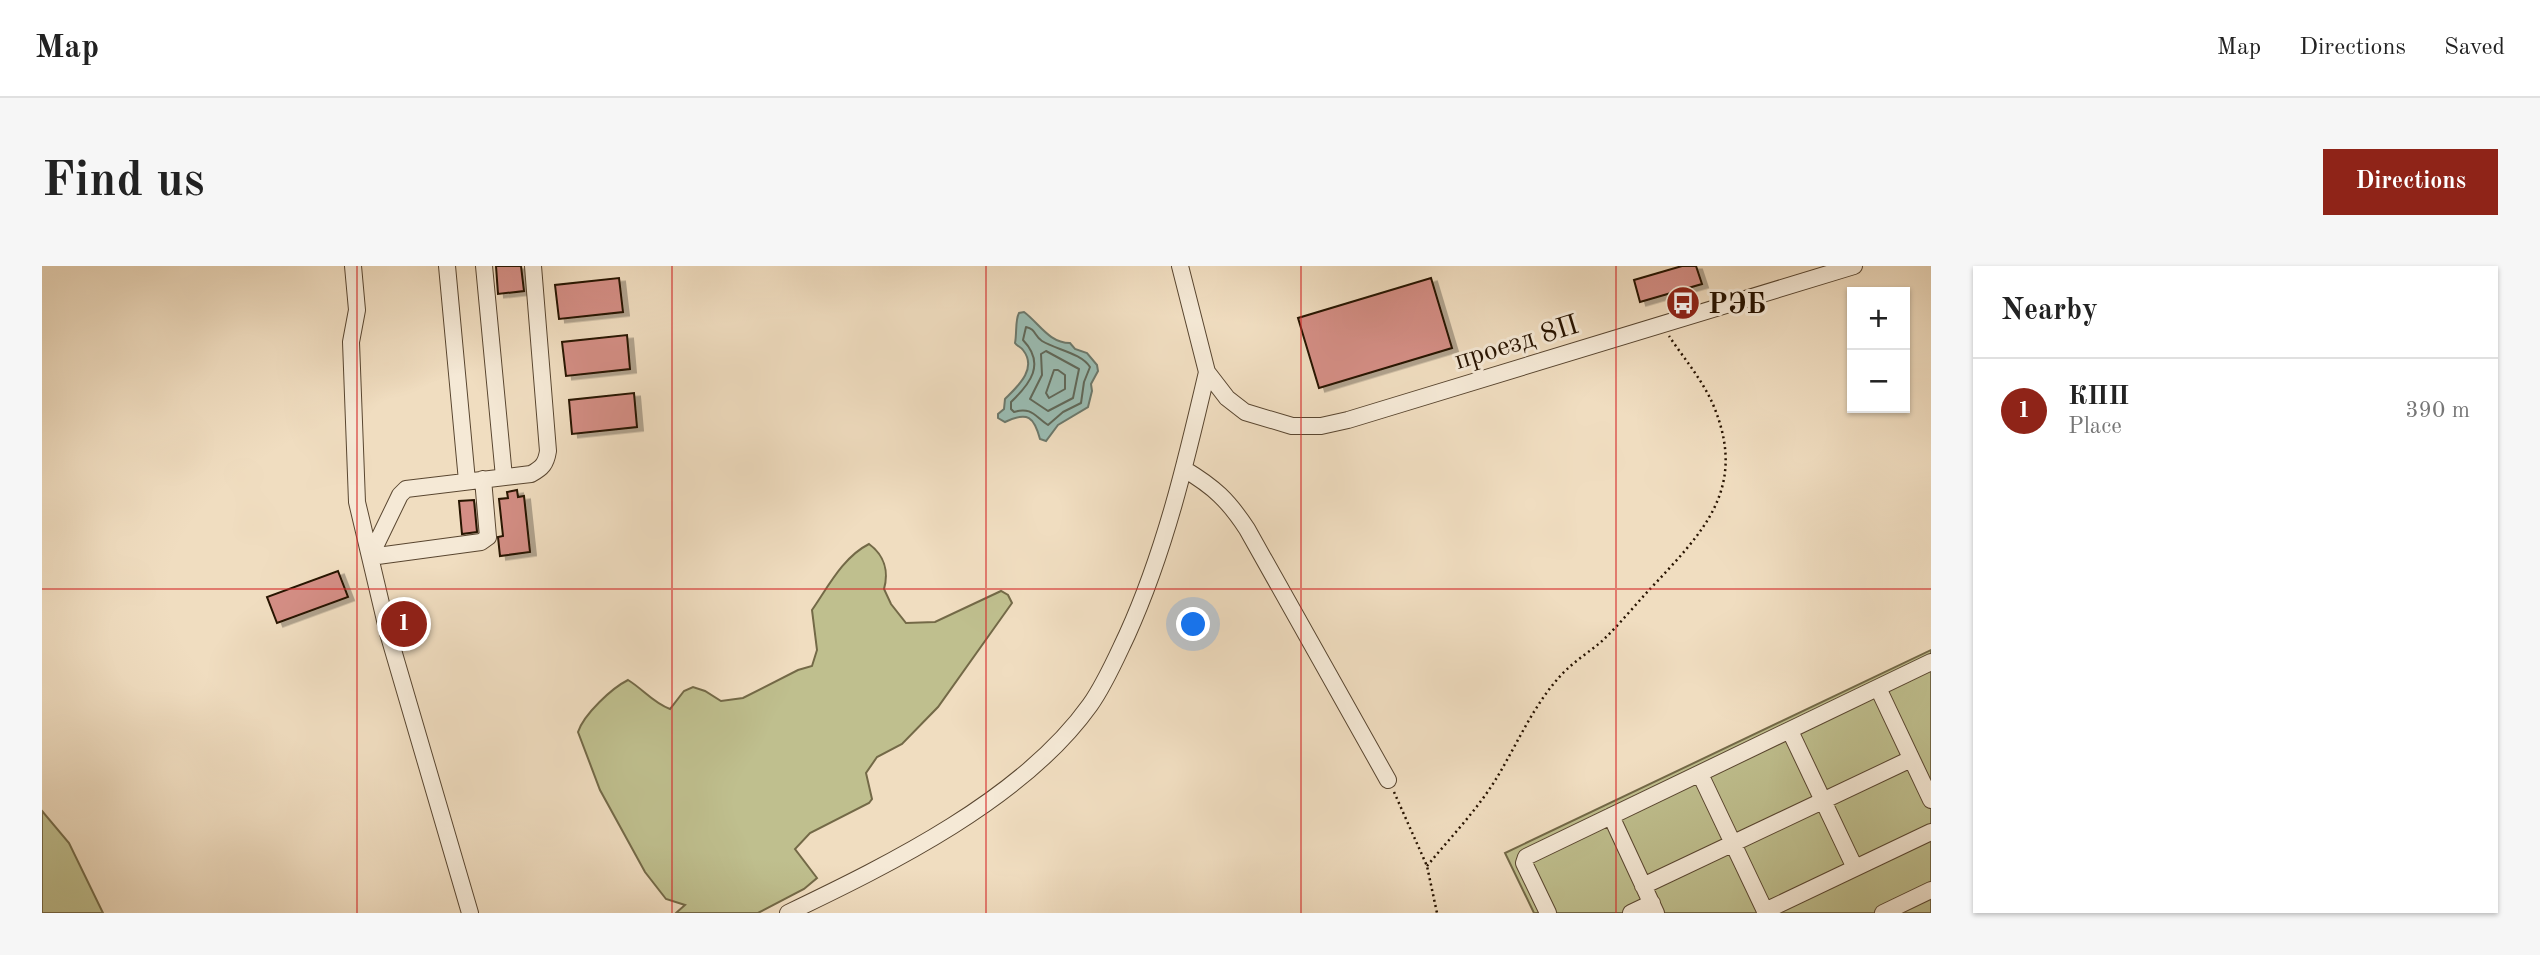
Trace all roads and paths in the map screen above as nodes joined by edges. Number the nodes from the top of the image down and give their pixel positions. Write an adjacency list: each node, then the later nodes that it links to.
1 (354, 266): 12 (street)
2 (447, 266): 11 (street)
3 (484, 266): 10 (street)
4 (533, 266): 10 (street)
5 (1180, 266): 8 (street)
6 (1854, 266): 7 (street, проезд 8П)
7 (1661, 325): 8 (street, проезд 8П); 24 (path)
8 (1207, 372): 9 (street)
9 (1184, 470): 18 (street); 31 (street)
10 (504, 477): 11 (street)
11 (475, 480): 12 (street); 12 (street)
12 (370, 557): 30 (street)
13 (1931, 662): 14 (street)
14 (1878, 688): 15 (street); 16 (street)
15 (1790, 731): 17 (street); 20 (street)
16 (1920, 766): 19 (street); 20 (street)
17 (1700, 774): 21 (street); 23 (street)
18 (1388, 780): 24 (path)
19 (1931, 800)
20 (1823, 801): 23 (street); 25 (street)
21 (1611, 816): 26 (street); 33 (street)
22 (1931, 832): 25 (street)
23 (1733, 843): 26 (street); 29 (street)
24 (1427, 866): 32 (path)
25 (1855, 868): 29 (street)
26 (1643, 886): 28 (street)
27 (1931, 890): 35 (street)
28 (1654, 908): 34 (street)
29 (1766, 912)
30 (470, 913)
31 (788, 913)
32 (1437, 913)
33 (1548, 913)
34 (1631, 913)
35 (1883, 913)

